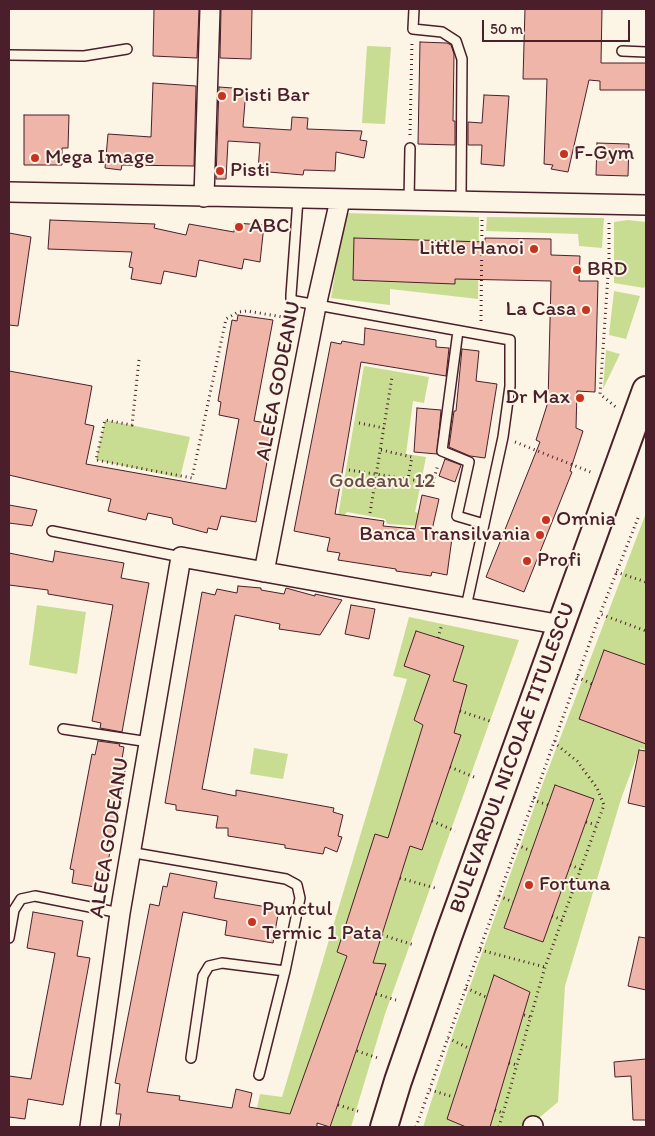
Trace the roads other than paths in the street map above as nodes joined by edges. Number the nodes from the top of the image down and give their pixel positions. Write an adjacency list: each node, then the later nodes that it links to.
1 (210, 9): 9 (street)
2 (414, 9): 13 (lane)
3 (127, 49): 6 (lane)
4 (622, 51): 5 (lane)
5 (646, 52)
6 (9, 55)
7 (410, 148): 12 (lane)
8 (9, 192): 9 (street)
9 (204, 197): 10 (street)
10 (298, 199): 11 (street); 15 (lane)
11 (340, 200): 12 (street); 15 (street, ALEEA GODEANU)
12 (409, 200): 13 (street)
13 (461, 201): 14 (street)
14 (646, 205)
15 (315, 314): 16 (lane); 21 (street, ALEEA GODEANU)
16 (458, 331): 18 (lane); 18 (lane)
17 (646, 390): 23 (main road, BULEVARDUL NICOLAE TITULESCU)
18 (484, 524): 22 (lane)
19 (52, 531): 20 (lane)
20 (181, 557): 21 (street); 25 (street, ALEEA GODEANU)
21 (264, 572): 22 (street)
22 (466, 607): 23 (street)
23 (562, 625): 33 (main road, BULEVARDUL NICOLAE TITULESCU)
24 (63, 729): 25 (lane)
25 (149, 742): 26 (street, ALEEA GODEANU)
26 (130, 852): 27 (street, ALEEA GODEANU); 29 (lane)
27 (120, 914): 28 (lane); 32 (street, ALEEA GODEANU)
28 (9, 938)
29 (285, 972): 30 (lane); 31 (lane)
30 (190, 1058)
31 (260, 1075)
32 (90, 1127)
33 (384, 1127)

